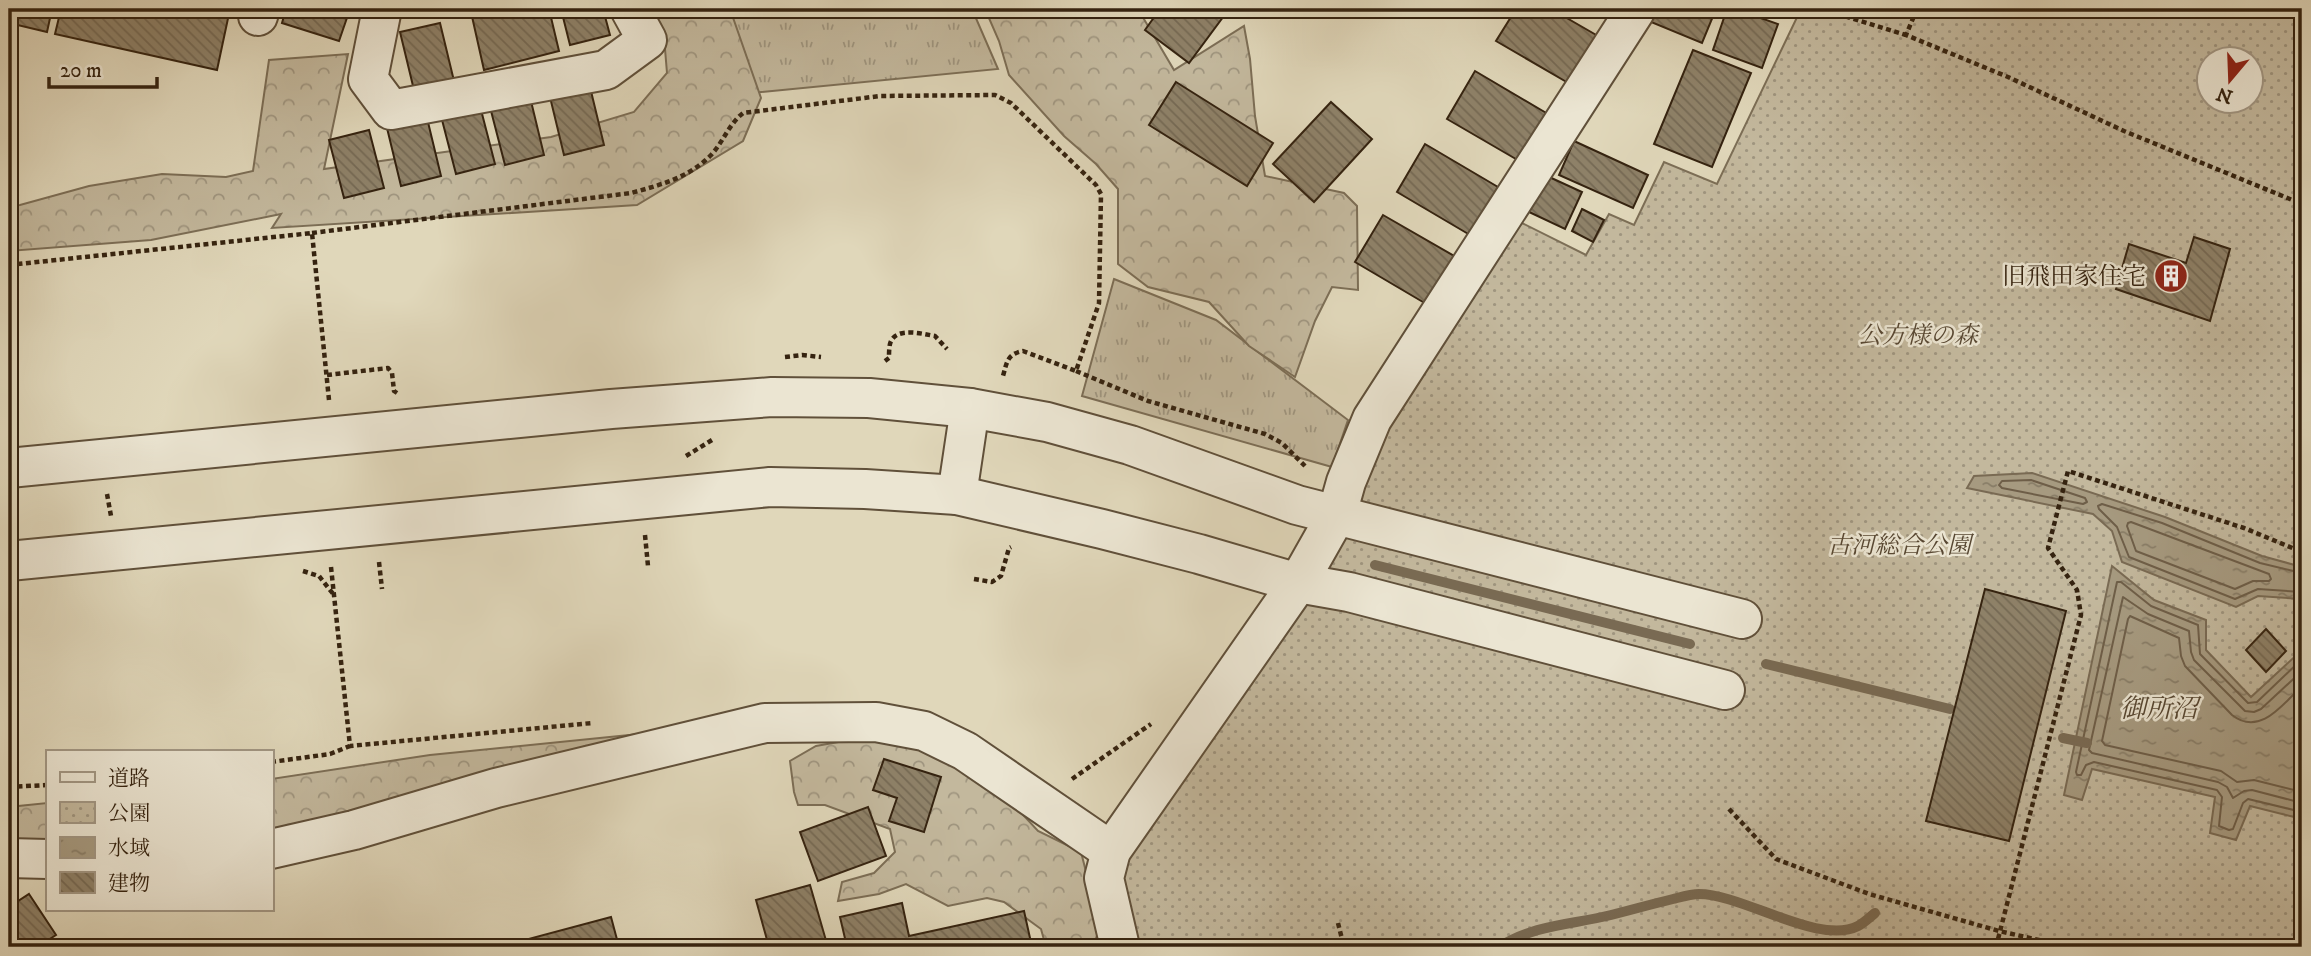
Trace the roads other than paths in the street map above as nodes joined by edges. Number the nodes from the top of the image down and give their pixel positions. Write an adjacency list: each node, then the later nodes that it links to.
1 (382, 9): 2 (street)
2 (629, 9)
3 (1633, 9): 7 (street)
4 (970, 408): 5 (street); 6 (street); 7 (street)
5 (9, 467)
6 (957, 495): 8 (street); 9 (street)
7 (1337, 514): 9 (street); 10 (street)
8 (9, 561)
9 (1298, 583): 11 (street); 13 (street)
10 (1742, 620)
11 (1725, 690)
12 (273, 849): 13 (street)
13 (1111, 851): 16 (street)
14 (9, 858): 15 (street)
15 (46, 859)
16 (1120, 947)

